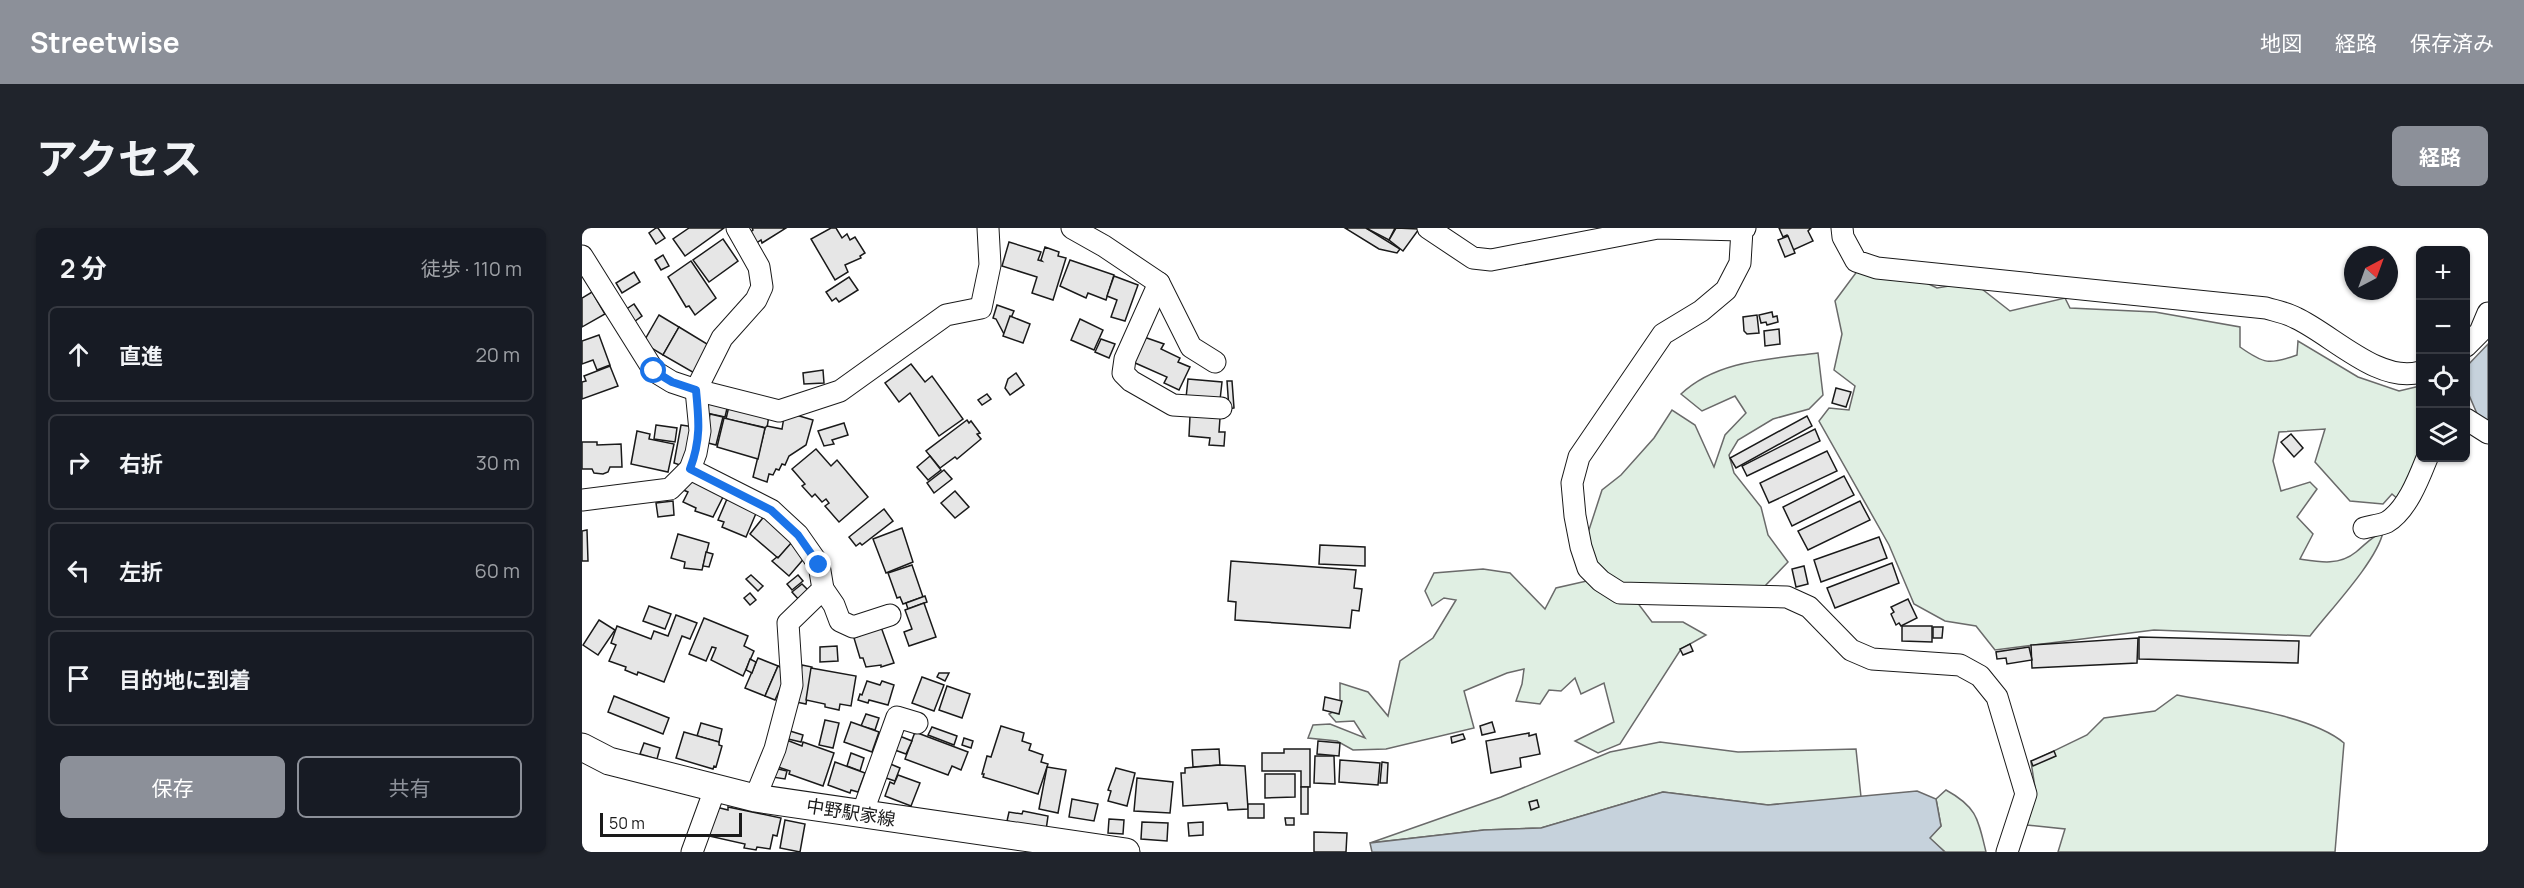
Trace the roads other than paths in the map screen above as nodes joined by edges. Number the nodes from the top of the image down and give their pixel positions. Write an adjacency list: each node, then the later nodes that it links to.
1 (737, 228): 13 (street)
2 (988, 228): 13 (street)
3 (1072, 228): 8 (street)
4 (1428, 228): 6 (street)
5 (1842, 228): 12 (street)
6 (1743, 229): 30 (street)
7 (582, 256): 13 (street)
8 (1159, 283): 11 (street); 14 (street)
9 (2488, 313): 10 (street)
10 (2470, 342)
11 (1215, 362)
12 (2416, 373)
13 (696, 390): 18 (street)
14 (1221, 408)
15 (2470, 422): 16 (street)
16 (2488, 433)
17 (2425, 462): 20 (street)
18 (690, 469): 19 (street); 21 (street)
19 (582, 500)
20 (2364, 528)
21 (823, 590): 22 (street); 26 (street)
22 (890, 615)
23 (917, 723): 27 (street)
24 (582, 747): 25 (main road, 中野駅家線)
25 (715, 789): 26 (main road, 中野駅家線); 28 (street)
26 (755, 798): 27 (main road, 中野駅家線)
27 (862, 814): 29 (main road, 中野駅家線)
28 (693, 852)
29 (1126, 852)
30 (2007, 852)

